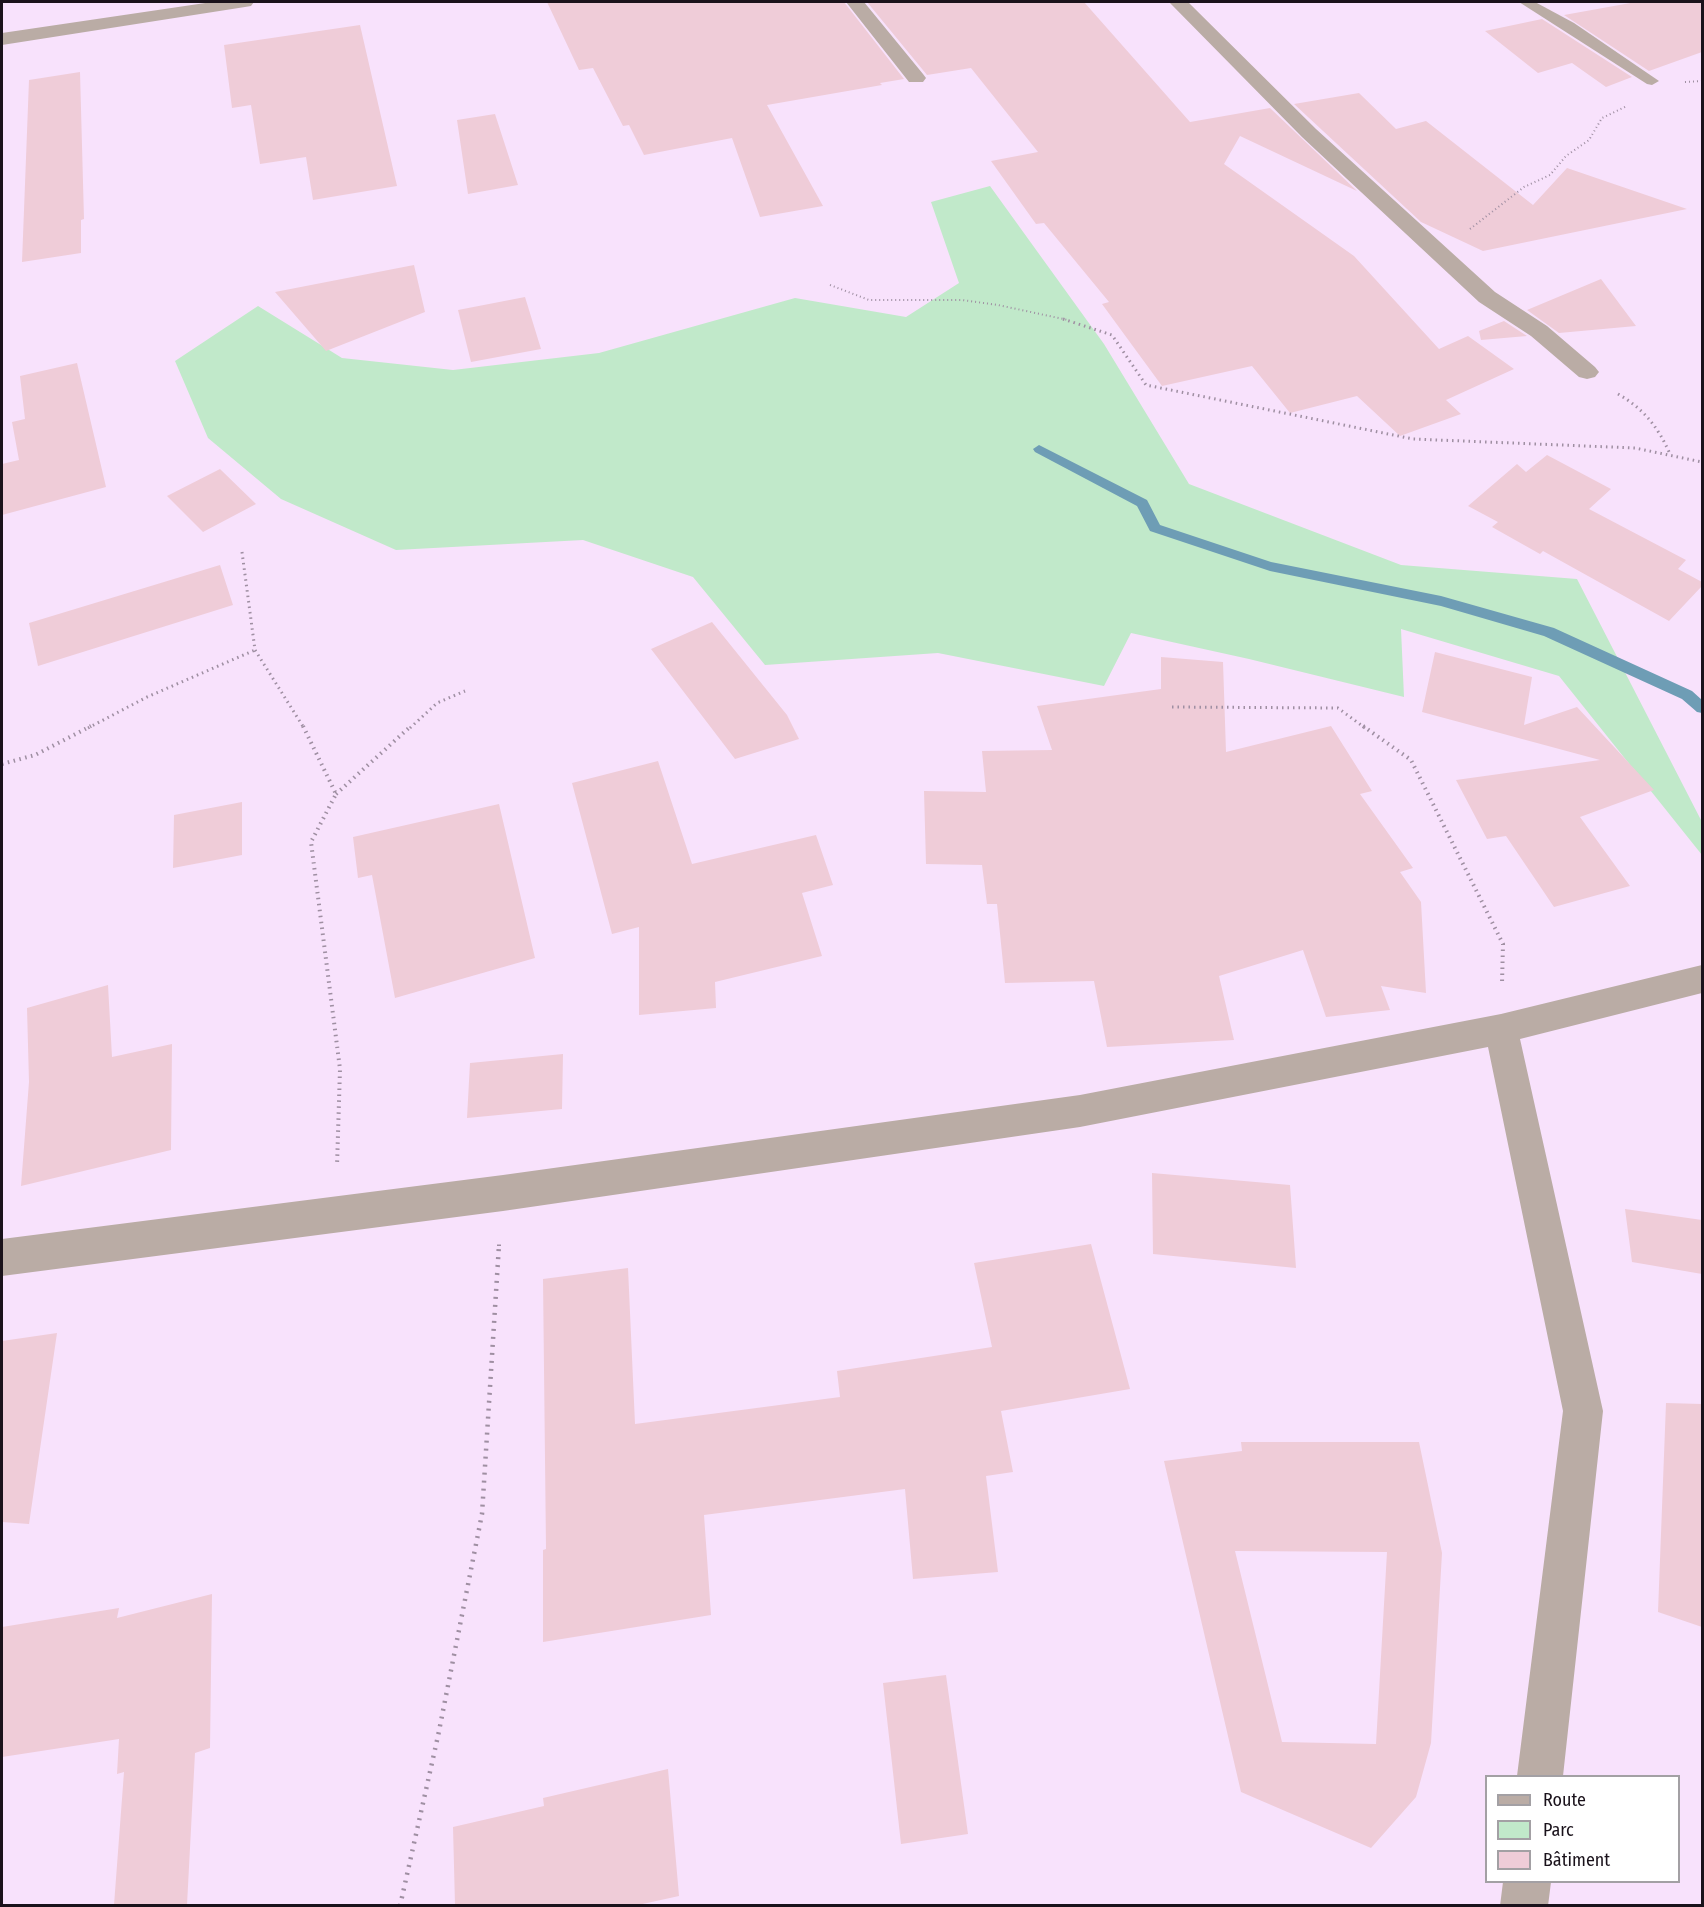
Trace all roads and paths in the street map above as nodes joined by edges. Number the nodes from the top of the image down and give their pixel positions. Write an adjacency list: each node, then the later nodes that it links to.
1 (245, 2): 5 (street)
2 (855, 2): 7 (street)
3 (1178, 2): 10 (street)
4 (1526, 2): 8 (lane)
5 (187, 6): 6 (street)
6 (2, 39)
7 (916, 78)
8 (1652, 81): 9 (path); 10 (path)
9 (1702, 81)
10 (1436, 249): 12 (street)
11 (830, 285): 13 (path)
12 (1587, 372): 13 (path)
13 (1670, 455): 14 (path)
14 (1702, 462)
15 (242, 552): 16 (path)
16 (255, 650): 19 (path); 20 (path)
17 (465, 691): 20 (path)
18 (1172, 707): 22 (path)
19 (2, 764)
20 (336, 794): 24 (path)
21 (1702, 979): 22 (street)
22 (1501, 1029): 23 (street); 26 (street)
23 (503, 1193): 24 (street); 28 (path)
24 (335, 1215): 25 (street)
25 (2, 1258)
26 (1540, 1775)
27 (1527, 1883): 29 (street)
28 (400, 1905)
29 (1524, 1905)

